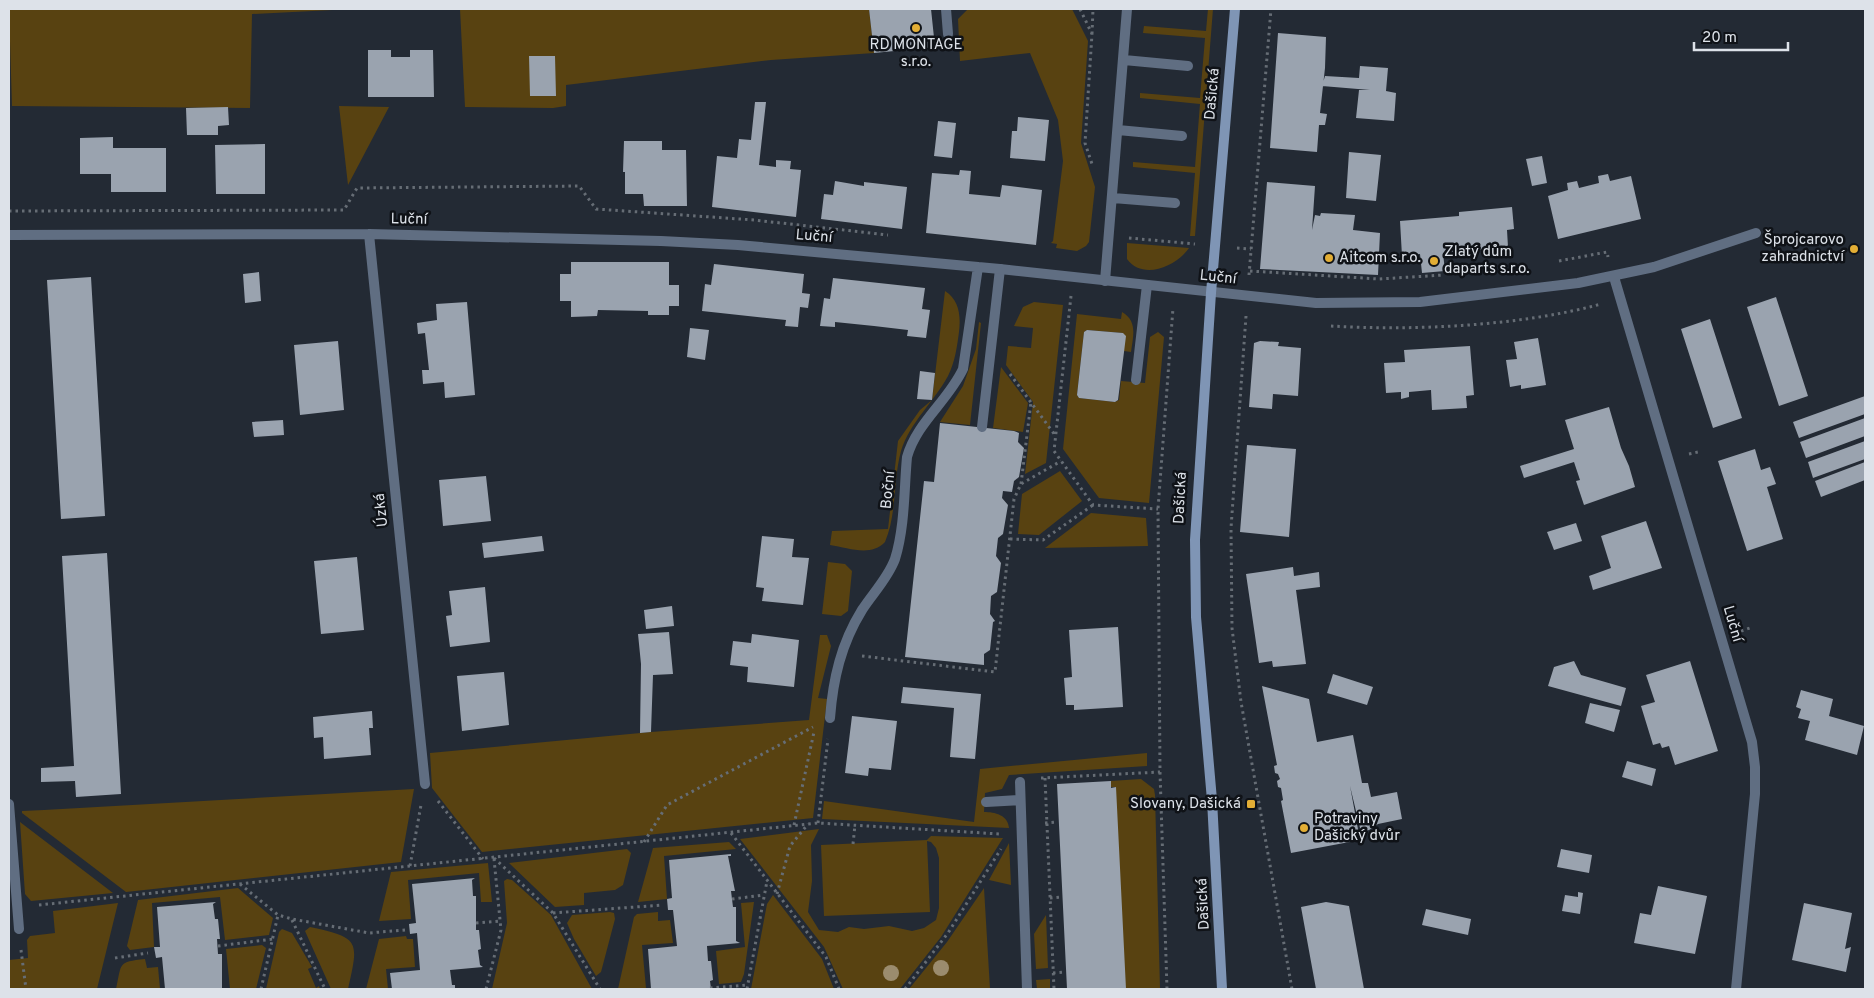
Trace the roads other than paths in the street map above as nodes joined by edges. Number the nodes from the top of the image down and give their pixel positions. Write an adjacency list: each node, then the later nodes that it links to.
1 (946, 9): 4 (street)
2 (1127, 9): 5 (street)
3 (1235, 9): 19 (main road, Dašická)
4 (948, 34)
5 (1124, 60): 6 (street); 7 (street)
6 (1188, 66)
7 (1118, 130): 8 (street); 9 (street)
8 (1182, 136)
9 (1113, 198): 10 (street); 17 (street)
10 (1176, 203)
11 (1756, 233): 16 (street, Luční)
12 (370, 234): 13 (street, Luční); 14 (street, Luční); 24 (street, Úzká)
13 (9, 235)
14 (978, 267): 15 (street, Luční); 22 (street, Boční)
15 (1000, 269): 17 (street, Luční); 21 (street)
16 (1614, 277): 19 (street, Luční); 31 (street, Luční)
17 (1105, 281): 18 (street, Luční)
18 (1147, 285): 19 (street, Luční); 20 (street)
19 (1211, 293): 30 (main road, Dašická)
20 (1136, 380)
21 (982, 427)
22 (830, 718)
23 (1020, 782): 25 (street)
24 (425, 784)
25 (1020, 800): 26 (street); 29 (street)
26 (986, 802)
27 (9, 804): 28 (street)
28 (19, 929)
29 (1027, 989)
30 (1222, 989)
31 (1736, 989)

